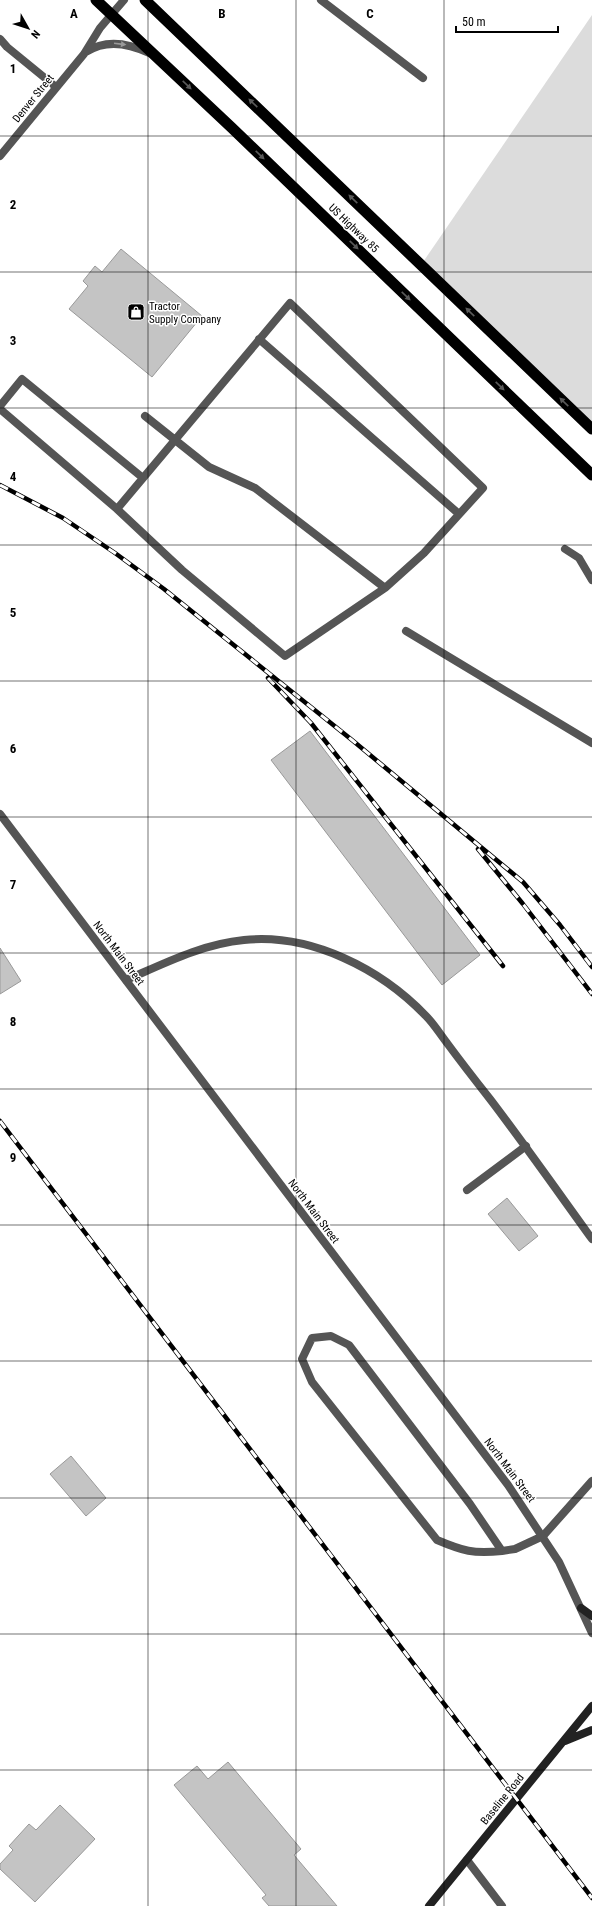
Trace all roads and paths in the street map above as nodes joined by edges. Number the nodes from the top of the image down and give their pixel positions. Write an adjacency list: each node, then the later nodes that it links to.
1 (96, 0): 5 (highway, US Highway 85)
2 (124, 0): 5 (street, Denver Street)
3 (145, 0): 16 (highway, US Highway 85, one-way to 3)
4 (321, 0): 9 (street)
5 (112, 14): 7 (street, Denver Street); 8 (highway, US Highway 85)
6 (0, 39): 10 (street)
7 (84, 54): 8 (street, one-way to 8); 10 (street, Denver Street)
8 (159, 58): 18 (highway, US Highway 85, one-way to 18)
9 (423, 78)
10 (56, 88): 11 (street, Denver Street)
11 (0, 156)
12 (260, 340): 17 (street); 21 (street); 21 (street)
13 (0, 406): 19 (street)
14 (0, 409): 20 (street)
15 (145, 416): 17 (street)
16 (592, 429)
17 (174, 440): 19 (street); 24 (street)
18 (592, 475)
19 (143, 478): 20 (street)
20 (117, 509): 24 (street)
21 (459, 514): 24 (street)
22 (565, 549): 23 (street)
23 (592, 580)
24 (385, 588)
25 (406, 631): 26 (street)
26 (592, 743)
27 (0, 814): 28 (street, North Main Street)
28 (126, 980): 29 (street); 33 (street, North Main Street)
29 (526, 1146): 30 (street); 31 (street)
30 (467, 1190)
31 (592, 1239)
32 (592, 1480): 33 (street)
33 (543, 1536): 34 (street); 35 (street, North Main Street)
34 (502, 1551): 34 (street)
35 (581, 1608): 36 (main road); 37 (street, North Main Street)
36 (592, 1616)
37 (592, 1633)
38 (592, 1706): 40 (main road, Baseline Road)
39 (592, 1730): 40 (main road)
40 (563, 1742): 41 (main road, Baseline Road)
41 (467, 1860): 42 (main road, Baseline Road); 43 (street)
42 (430, 1906)
43 (502, 1906)

